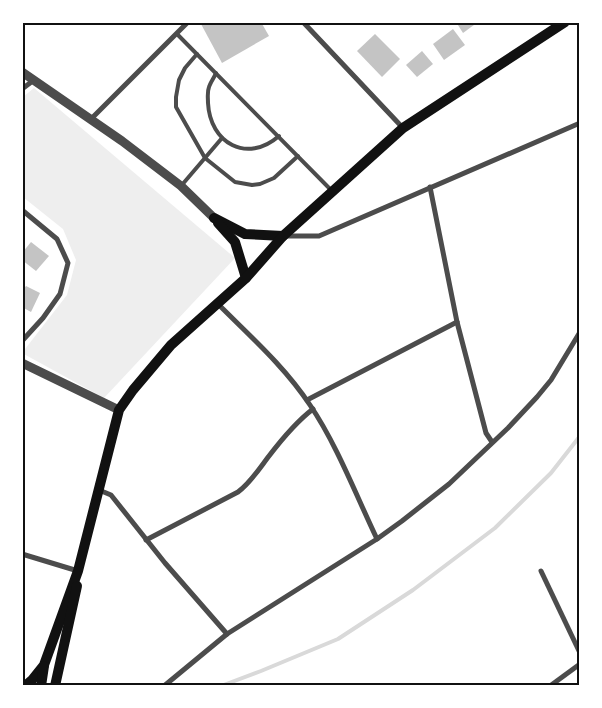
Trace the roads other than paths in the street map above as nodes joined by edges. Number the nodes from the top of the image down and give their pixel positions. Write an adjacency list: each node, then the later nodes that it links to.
1 (188, 22): 4 (street)
2 (303, 22): 12 (street)
3 (565, 22): 12 (main road)
4 (177, 34): 5 (lane); 10 (street)
5 (197, 54): 7 (lane); 16 (lane)
6 (22, 72): 8 (street)
7 (216, 74): 13 (lane); 14 (lane)
8 (34, 80): 9 (street); 10 (street)
9 (22, 89)
10 (91, 119): 17 (street)
11 (580, 123): 18 (street)
12 (403, 128): 19 (main road)
13 (278, 136): 14 (lane); 15 (lane)
14 (222, 138): 16 (lane)
15 (298, 156): 16 (lane); 19 (lane)
16 (206, 158): 17 (lane)
17 (181, 186): 21 (street)
18 (430, 187): 22 (street); 25 (street)
19 (332, 191): 22 (main road)
20 (22, 210): 27 (street)
21 (214, 218): 22 (main road); 23 (main road)
22 (283, 236): 23 (main road)
23 (246, 278): 24 (main road)
24 (218, 304): 29 (street); 31 (main road)
25 (457, 322): 29 (street); 32 (street)
26 (580, 332): 32 (street)
27 (22, 341)
28 (22, 363): 31 (street)
29 (307, 400): 30 (street)
30 (313, 409): 34 (street); 35 (street)
31 (120, 410): 33 (main road)
32 (492, 442): 34 (street)
33 (99, 490): 35 (street); 37 (main road)
34 (377, 538): 39 (street)
35 (146, 540): 39 (street)
36 (22, 554): 37 (street)
37 (78, 571): 42 (main road); 46 (main road)
38 (541, 571): 40 (street)
39 (227, 634): 47 (street)
40 (580, 653)
41 (580, 664): 43 (street)
42 (44, 666): 44 (main road); 45 (main road)
43 (553, 685)
44 (25, 686)
45 (41, 686)
46 (55, 686)
47 (164, 686)

